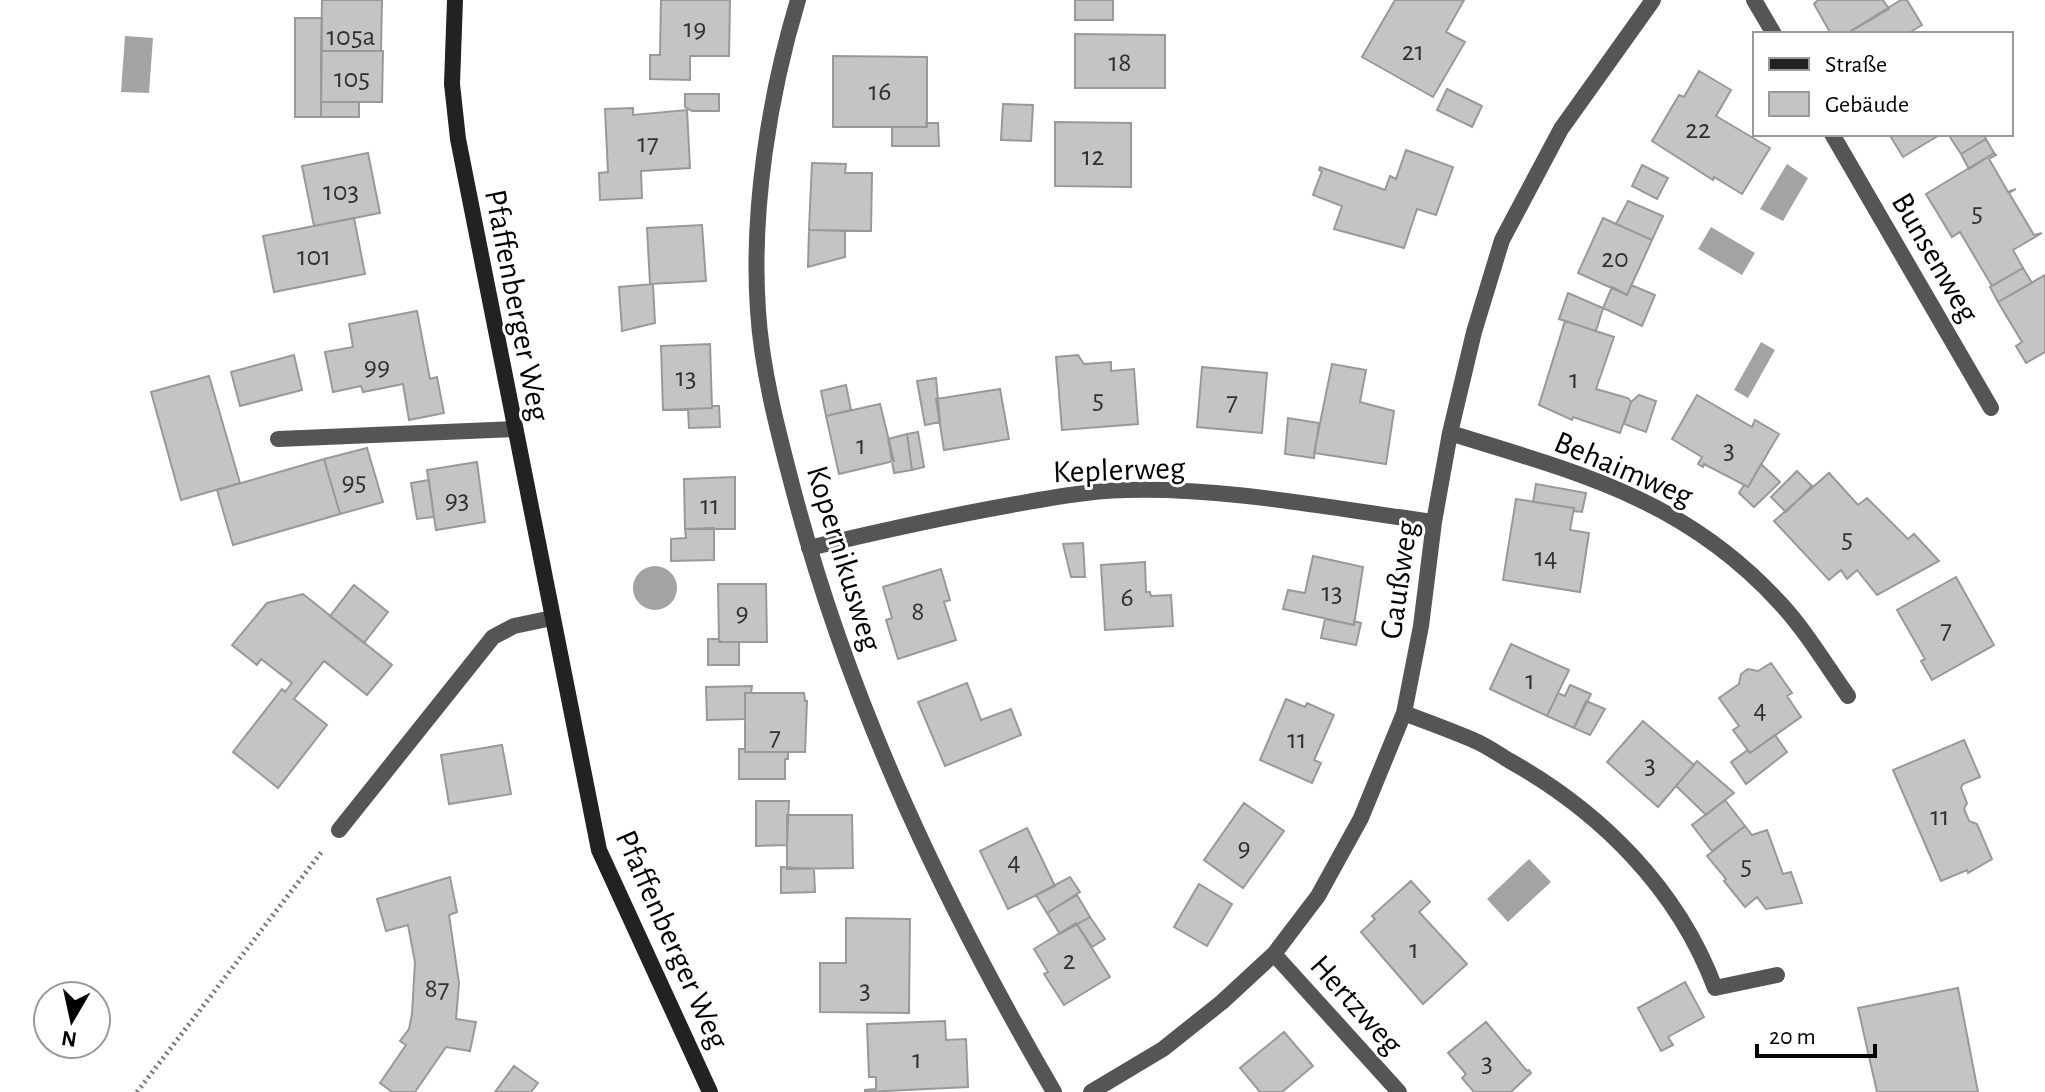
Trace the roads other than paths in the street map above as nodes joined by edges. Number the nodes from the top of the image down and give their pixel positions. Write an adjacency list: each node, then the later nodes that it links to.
1 (455, 0): 8 (main road, Pfaffenberger Weg)
2 (798, 0): 12 (street, Kopernikusweg)
3 (1653, 0): 9 (street, Gaußweg)
4 (1754, 0): 5 (street)
5 (1773, 32)
6 (1833, 136): 7 (street, Bunsenweg)
7 (1991, 408)
8 (514, 429): 10 (street); 13 (main road, Pfaffenberger Weg)
9 (1450, 433): 11 (street, Gaußweg); 14 (street, Behaimweg)
10 (278, 439)
11 (1434, 522): 12 (street, Keplerweg); 15 (street, Gaußweg)
12 (809, 548): 20 (street, Kopernikusweg)
13 (552, 618): 16 (street); 19 (main road, Pfaffenberger Weg)
14 (1848, 696)
15 (1404, 713): 17 (street, Gaußweg); 18 (street)
16 (339, 830)
17 (1274, 954): 21 (street, Gaußweg); 22 (street, Hertzweg)
18 (1777, 975)
19 (710, 1092)
20 (1054, 1092)
21 (1091, 1092)
22 (1399, 1092)

